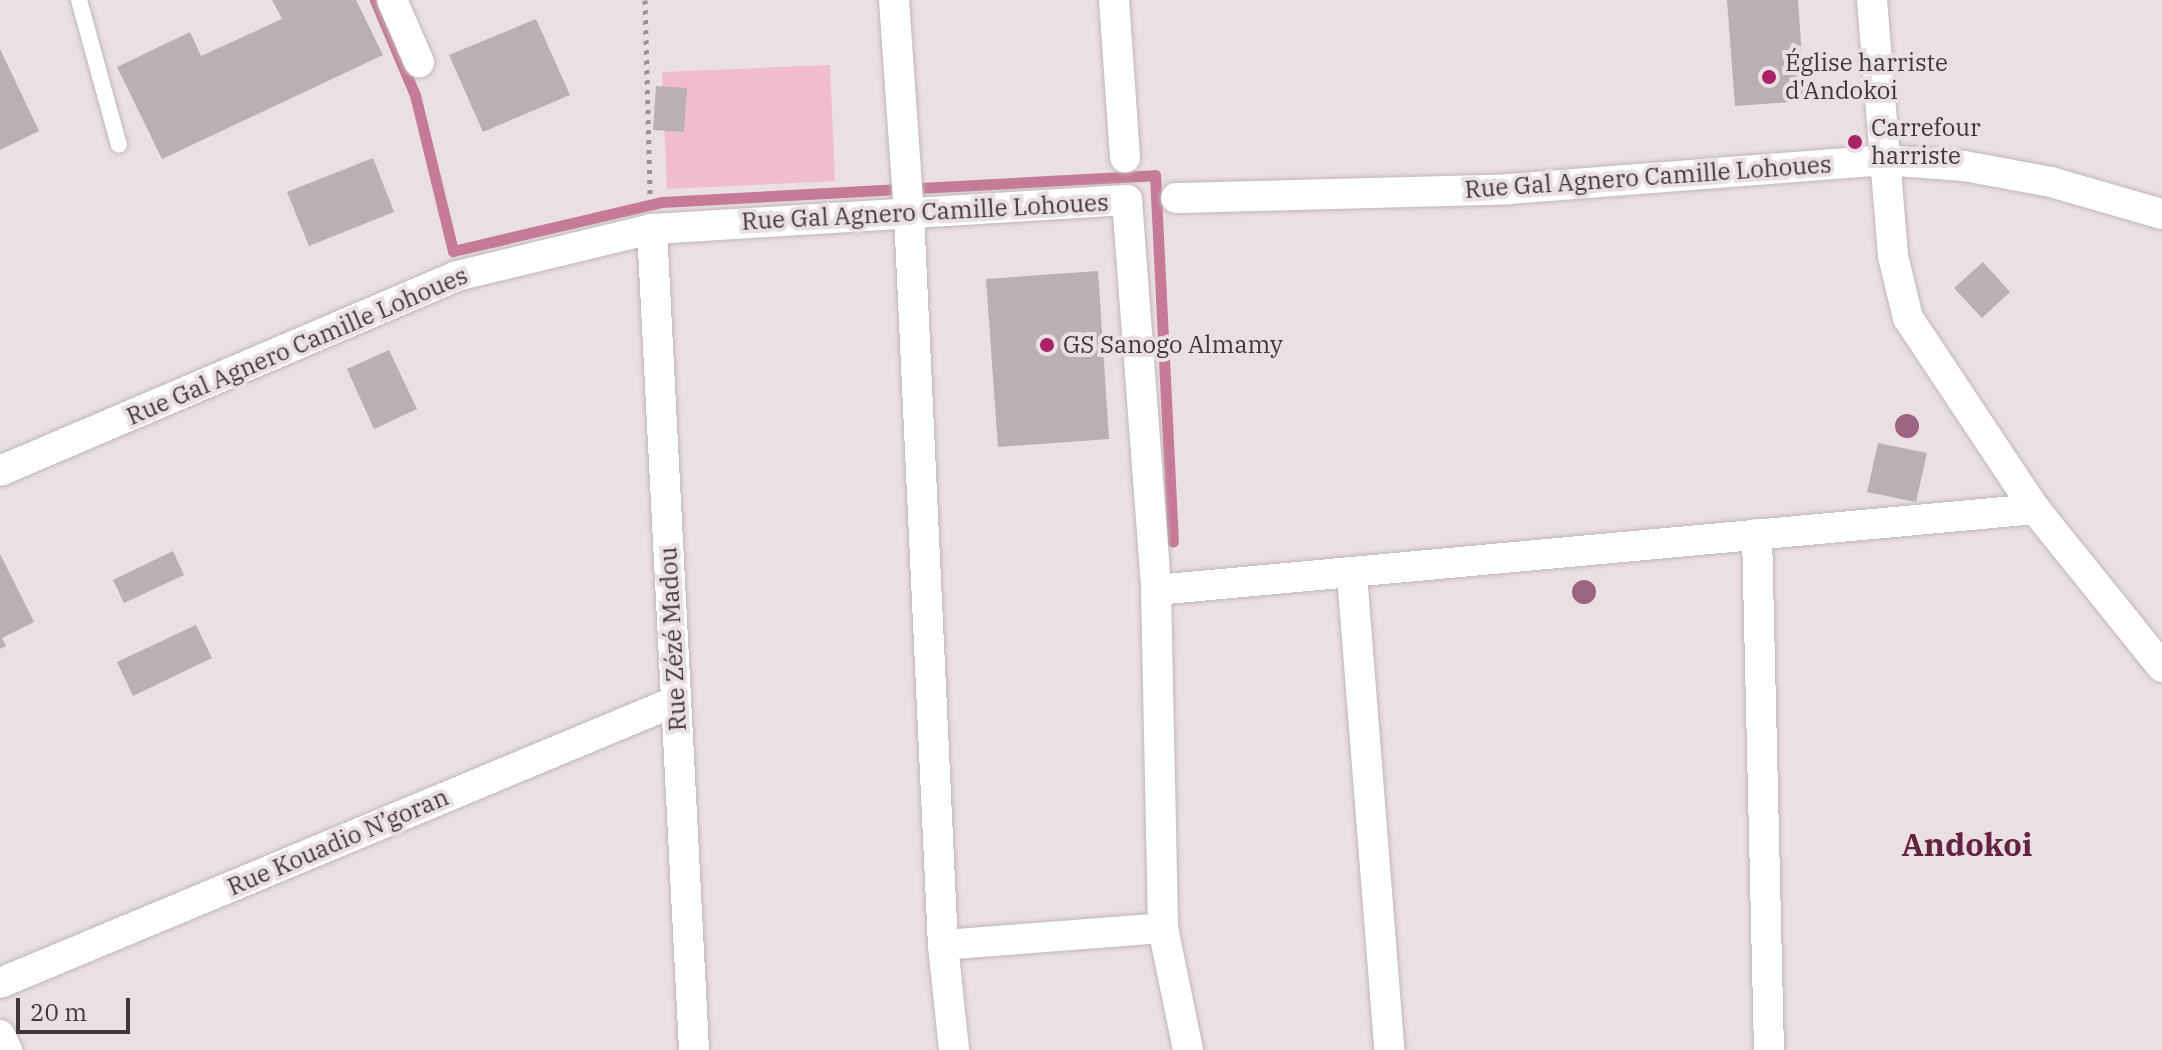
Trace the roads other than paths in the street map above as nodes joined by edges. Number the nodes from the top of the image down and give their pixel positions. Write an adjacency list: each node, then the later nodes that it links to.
1 (79, 0): 7 (lane)
2 (392, 0): 6 (street)
3 (894, 0): 11 (street)
4 (1114, 0): 8 (street)
5 (1872, 0): 9 (street)
6 (419, 62)
7 (119, 145)
8 (1125, 158)
9 (1883, 160): 10 (street, Rue Gal Agnero Camille Lohoues); 12 (street, Rue Gal Agnero Camille Lohoues); 15 (street)
10 (1176, 198)
11 (909, 214): 13 (street, Rue Gal Agnero Camille Lohoues); 18 (street, Rue Gal Agnero Camille Lohoues); 22 (street)
12 (2162, 214)
13 (652, 229): 14 (street, Rue Gal Agnero Camille Lohoues); 20 (street, Rue Zézé Madou)
14 (0, 471)
15 (2035, 509): 16 (street); 19 (street)
16 (1757, 534): 17 (street); 30 (street)
17 (1352, 575): 18 (street); 29 (street)
18 (1156, 590): 21 (street)
19 (2162, 667)
20 (676, 701): 23 (street, Rue Kouadio N’goran); 26 (street, Rue Zézé Madou)
21 (1163, 928): 22 (street); 28 (street)
22 (943, 945): 27 (street)
23 (0, 983)
24 (0, 1035): 25 (street)
25 (7, 1050)
26 (694, 1050)
27 (954, 1050)
28 (1188, 1050)
29 (1389, 1050)
30 (1769, 1050)

